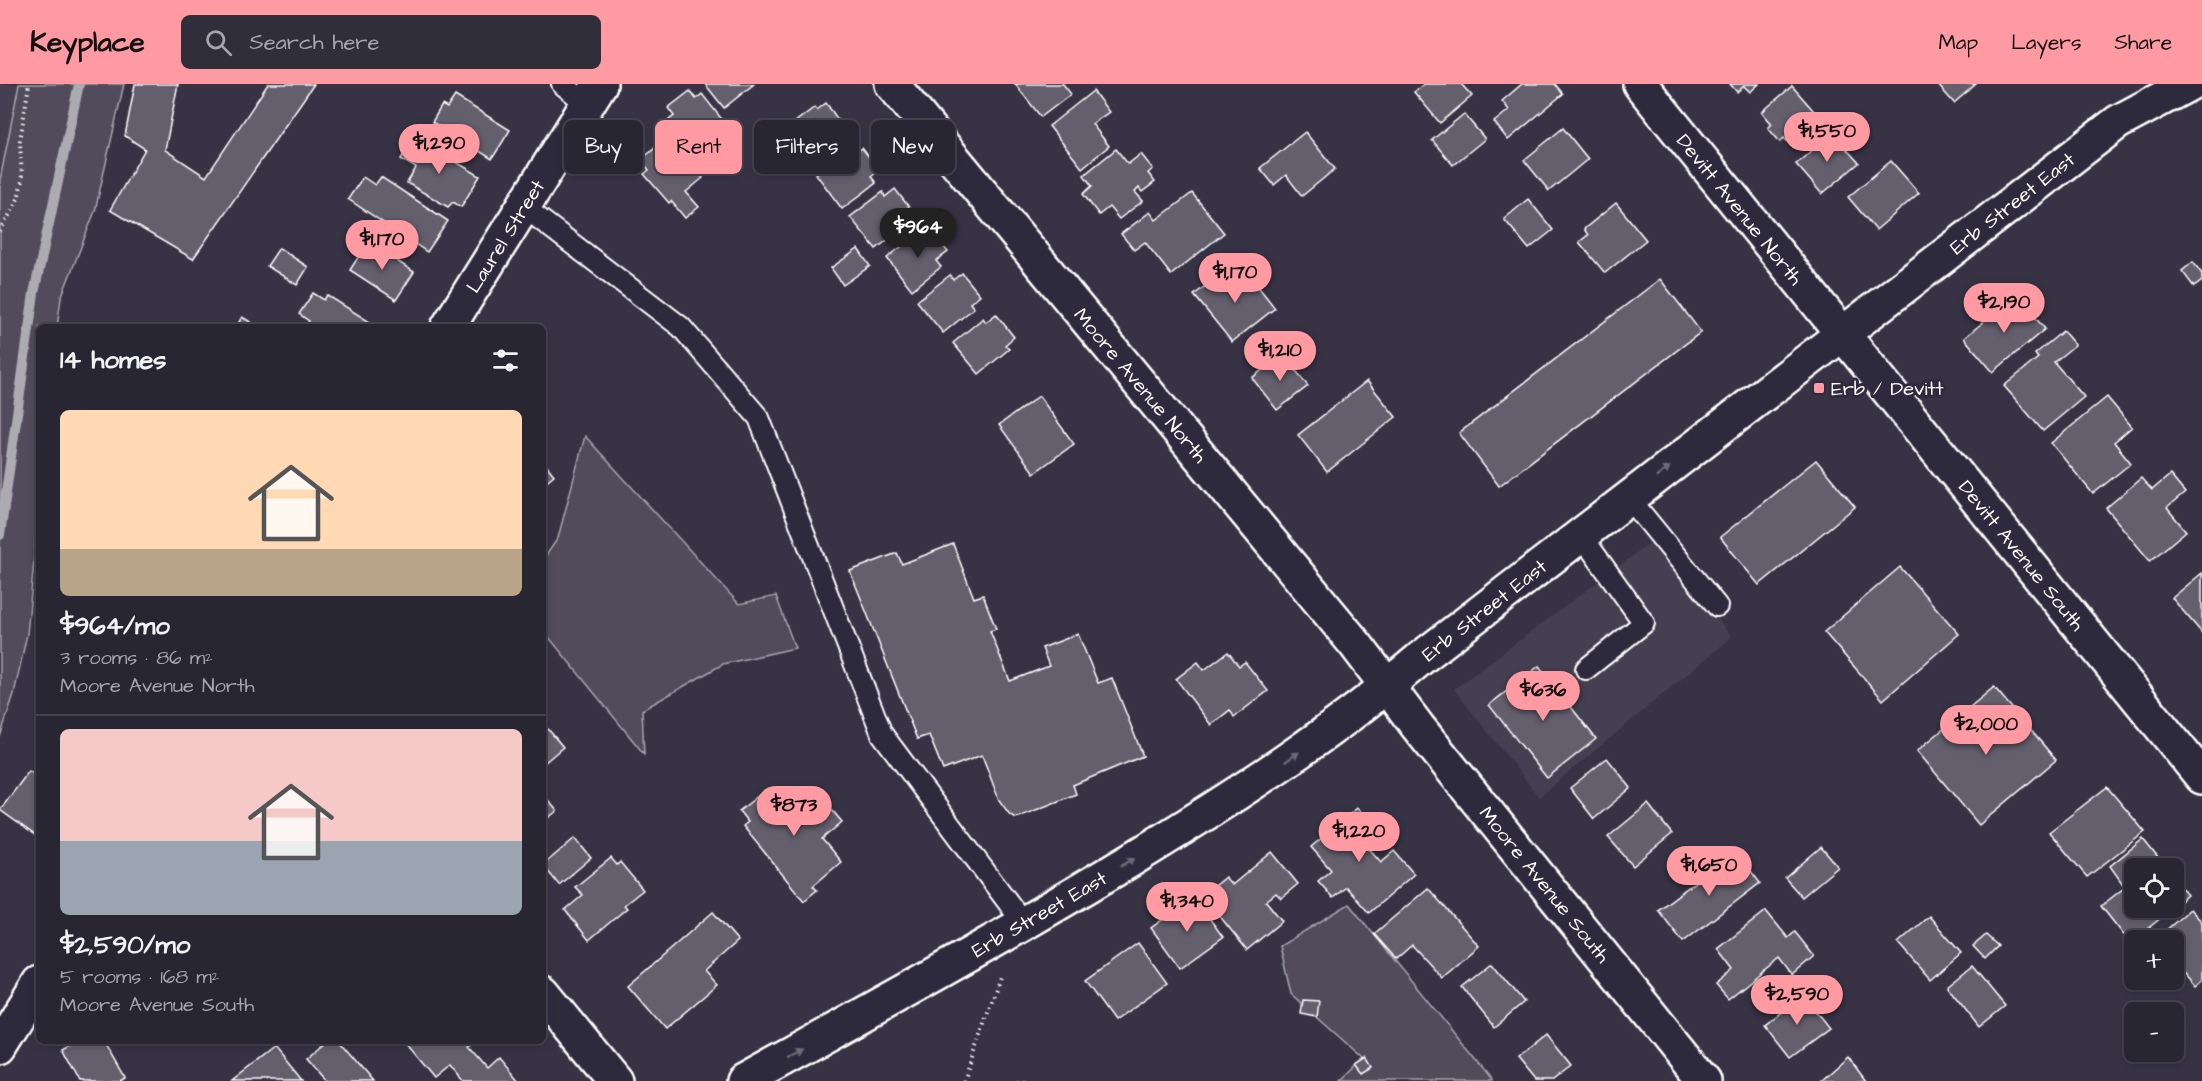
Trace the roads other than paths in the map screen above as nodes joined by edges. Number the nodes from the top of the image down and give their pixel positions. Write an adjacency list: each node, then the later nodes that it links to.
1 (562, 84): 5 (lane)
2 (892, 84): 13 (street, Moore Avenue North)
3 (1640, 84): 8 (street, Devitt Avenue North)
4 (2188, 84): 8 (street, Erb Street East)
5 (593, 94): 6 (street, Laurel Street)
6 (524, 207): 7 (street, Laurel Street); 15 (lane)
7 (450, 324)
8 (1842, 334): 9 (street, Erb Street East, one-way to 8); 14 (street, Devitt Avenue South)
9 (1629, 498): 10 (street, Erb Street East); 11 (lane)
10 (1581, 535): 12 (lane); 13 (street, Erb Street East)
11 (1717, 606)
12 (1586, 669)
13 (1387, 687): 15 (street, Erb Street East, one-way to 13); 21 (street, Moore Avenue South)
14 (2202, 777)
15 (1025, 925): 20 (street, Erb Street East, one-way to 15)
16 (36, 988): 18 (street)
17 (546, 997): 19 (street)
18 (0, 1046)
19 (615, 1081)
20 (743, 1081)
21 (1704, 1081)

